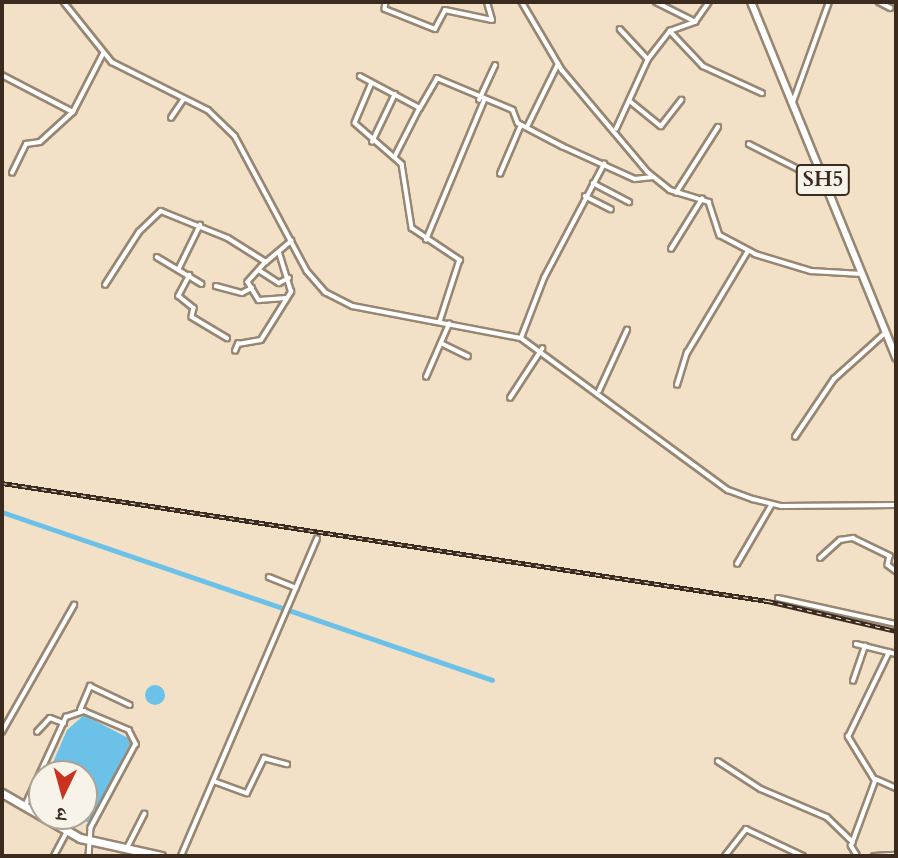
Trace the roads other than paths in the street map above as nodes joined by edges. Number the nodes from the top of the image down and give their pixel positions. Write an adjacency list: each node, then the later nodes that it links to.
1 (64, 2): 14 (street)
2 (386, 2): 3 (street)
3 (487, 2)
4 (522, 2): 16 (street)
5 (656, 2): 11 (street)
6 (709, 2): 11 (street)
7 (751, 2): 27 (main road, SH5)
8 (829, 2): 27 (street)
9 (878, 2): 10 (street)
10 (891, 8)
11 (695, 22): 13 (street)
12 (620, 29): 15 (street)
13 (670, 31): 15 (street); 21 (street)
14 (102, 56): 23 (street); 29 (street)
15 (648, 59): 26 (street)
16 (558, 64): 32 (street); 34 (street)
17 (495, 65): 24 (street)
18 (2, 75): 29 (street)
19 (360, 76): 20 (street)
20 (372, 83): 22 (street); 35 (street)
21 (762, 93)
22 (395, 94): 28 (street); 35 (street)
23 (184, 99): 30 (street); 51 (street)
24 (481, 100): 28 (street); 31 (street); 50 (street)
25 (681, 100): 26 (street)
26 (629, 101): 34 (street)
27 (792, 104): 42 (main road, SH5)
28 (420, 108): 37 (street)
29 (73, 112): 39 (street)
30 (171, 118)
31 (521, 125): 32 (street); 40 (street)
32 (527, 127): 38 (street)
33 (718, 127): 44 (street)
34 (616, 129): 41 (street)
35 (372, 142): 37 (street)
36 (749, 144): 42 (street)
37 (395, 158): 50 (street)
38 (604, 163): 41 (street); 43 (street)
39 (12, 173)
40 (500, 174)
41 (653, 177): 44 (street)
42 (824, 181): 59 (main road, SH5)
43 (593, 183): 45 (street); 47 (street)
44 (676, 193): 46 (street)
45 (585, 196): 48 (street); 72 (street)
46 (702, 199): 52 (street); 53 (street)
47 (629, 202)
48 (611, 209)
49 (200, 225): 56 (street); 58 (street); 63 (street)
50 (426, 240): 67 (street)
51 (291, 241): 54 (street); 67 (street)
52 (671, 249)
53 (748, 251): 59 (street); 79 (street)
54 (279, 253): 56 (street); 61 (street)
55 (157, 257): 58 (street)
56 (266, 262): 57 (street)
57 (258, 269): 61 (street); 65 (street)
58 (178, 270): 60 (street)
59 (862, 274): 70 (main road, SH5)
60 (190, 275): 62 (street); 71 (street)
61 (289, 278): 66 (street)
62 (202, 284)
63 (105, 285)
64 (216, 286): 65 (street)
65 (252, 288): 66 (street)
66 (288, 298): 75 (street)
67 (440, 322): 68 (street)
68 (449, 325): 72 (street); 73 (street)
69 (627, 330): 80 (street)
70 (885, 333): 77 (main road, SH5); 82 (street)
71 (228, 338)
72 (521, 338): 74 (street)
73 (441, 343): 76 (street); 78 (street)
74 (540, 350): 80 (street); 81 (street)
75 (235, 351)
76 (468, 356)
77 (896, 358)
78 (426, 377)
79 (677, 385)
80 (599, 391): 84 (street)
81 (510, 398)
82 (795, 437)
83 (896, 505): 84 (street)
84 (771, 507): 87 (street)
85 (317, 539): 90 (street)
86 (820, 558): 88 (street)
87 (737, 564)
88 (896, 571)
89 (269, 577): 90 (street)
90 (296, 588): 107 (street)
91 (778, 598): 93 (street)
92 (74, 605): 102 (street)
93 (896, 624)
94 (856, 644): 95 (street)
95 (865, 646): 96 (street); 98 (street)
96 (889, 652): 97 (street); 106 (street)
97 (896, 654)
98 (853, 681)
99 (130, 705): 100 (street)
100 (80, 710): 101 (street); 113 (street)
101 (64, 723): 103 (street); 110 (street)
102 (2, 732)
103 (37, 732)
104 (718, 761): 114 (street)
105 (287, 764): 107 (street)
106 (875, 778): 108 (street); 114 (street)
107 (215, 782): 121 (street)
108 (896, 788)
109 (2, 793): 110 (highway)
110 (25, 806): 112 (highway)
111 (144, 814): 115 (street)
112 (67, 832): 113 (highway); 118 (street)
113 (91, 842): 115 (highway); 119 (street)
114 (853, 842): 116 (street)
115 (126, 849): 120 (highway)
116 (854, 855)
117 (896, 855): 124 (street)
118 (54, 856)
119 (89, 856)
120 (158, 856)
121 (181, 856)
122 (725, 856): 123 (street)
123 (803, 856)
124 (874, 856)

